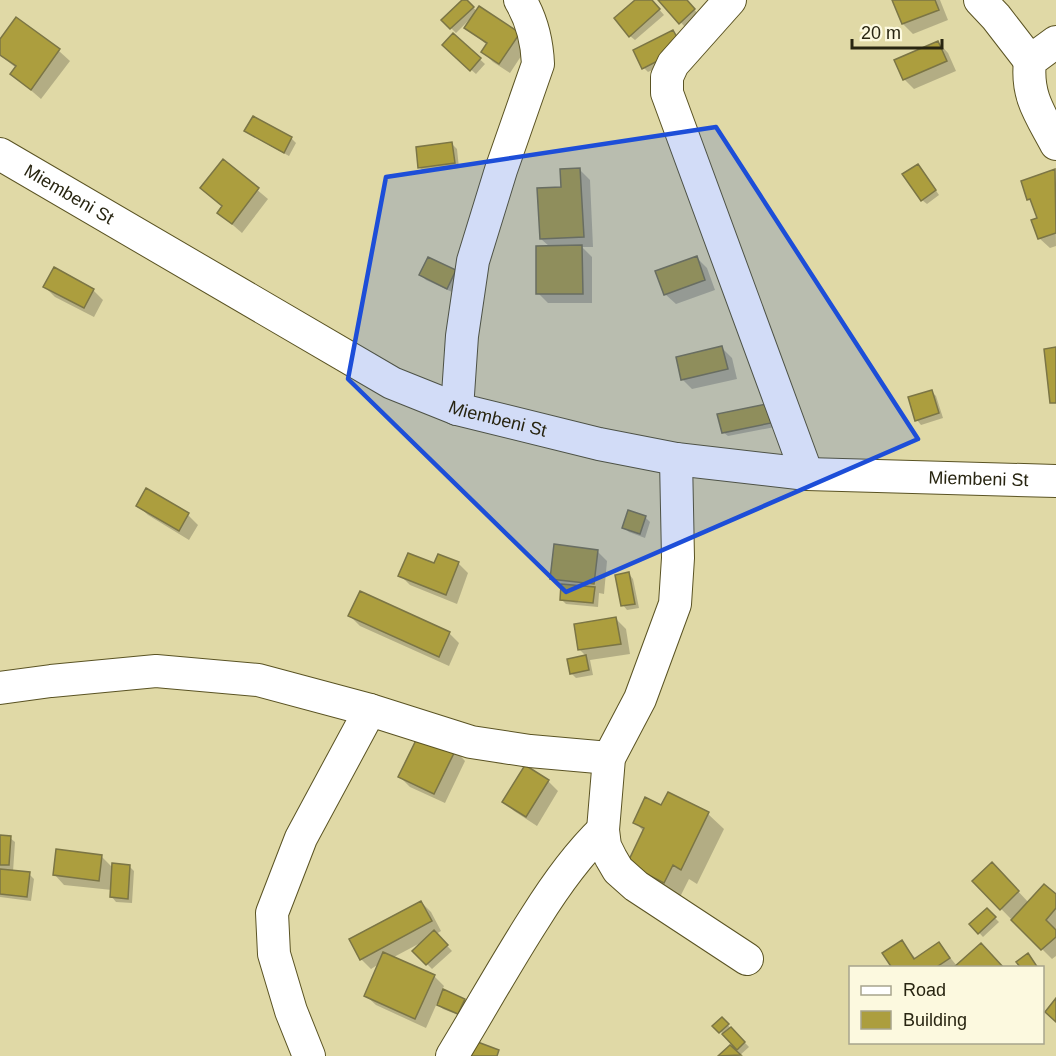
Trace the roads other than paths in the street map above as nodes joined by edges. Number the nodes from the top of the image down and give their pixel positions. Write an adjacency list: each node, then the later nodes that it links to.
1 (520, 0): 8 (street)
2 (730, 0): 10 (street)
3 (980, 0): 5 (street)
4 (1056, 42): 5 (street)
5 (1030, 61): 6 (street)
6 (1056, 144)
7 (0, 154): 8 (street, Miembeni St)
8 (457, 409): 9 (street, Miembeni St)
9 (676, 459): 10 (street, Miembeni St); 14 (street)
10 (807, 474): 11 (street, Miembeni St)
11 (1056, 482)
12 (0, 688): 13 (street)
13 (370, 710): 14 (street); 17 (street)
14 (609, 758): 15 (street)
15 (603, 830): 16 (street); 18 (street)
16 (747, 958)
17 (309, 1056)
18 (452, 1056)

